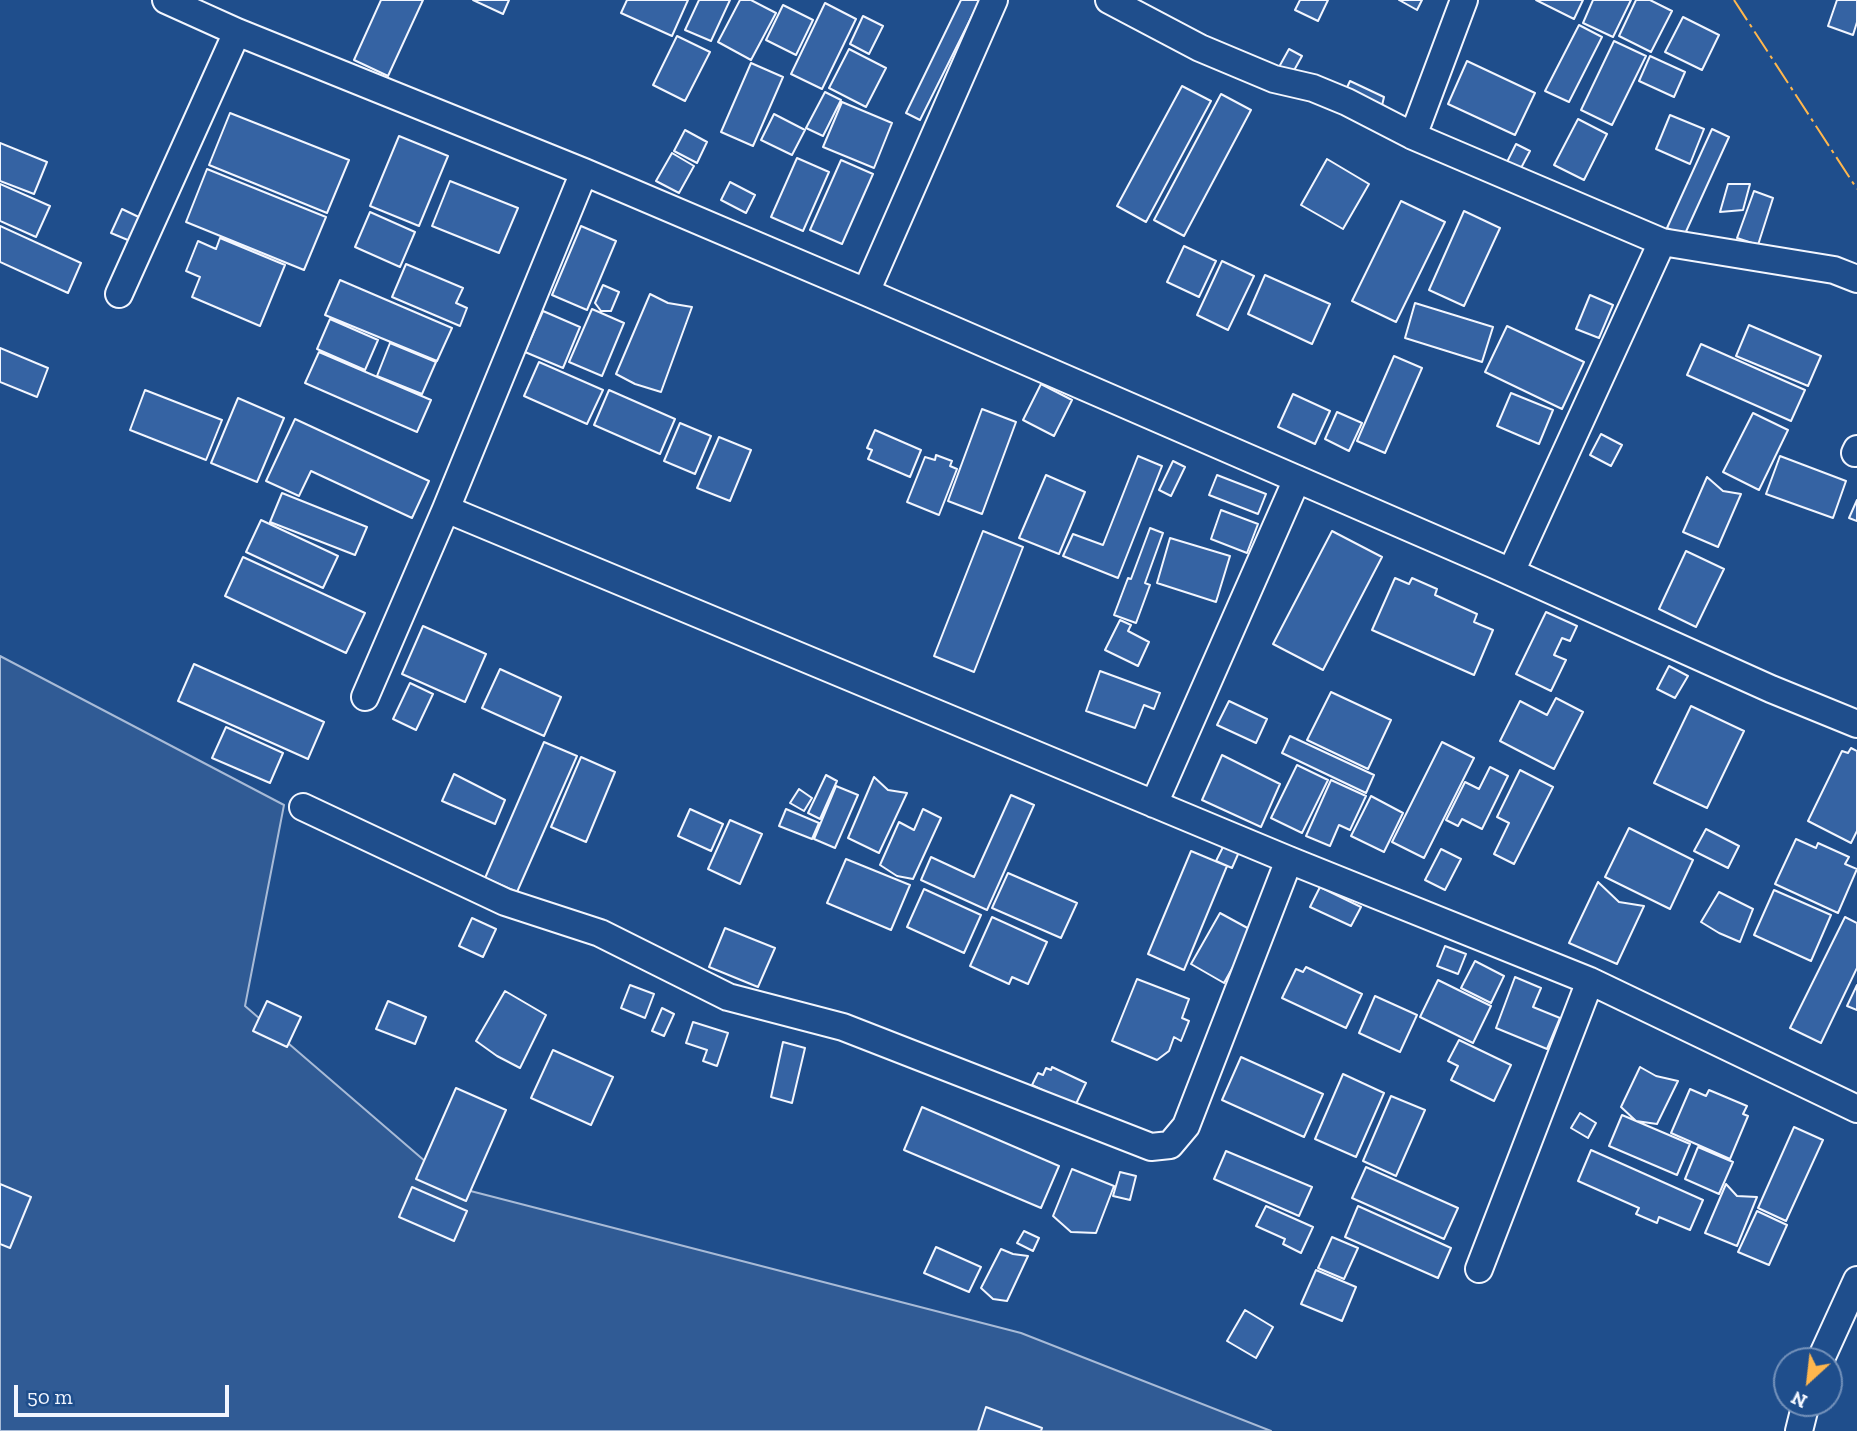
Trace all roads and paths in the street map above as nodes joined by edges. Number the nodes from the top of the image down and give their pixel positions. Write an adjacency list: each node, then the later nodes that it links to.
1 (166, 0): 5 (street)
2 (994, 0): 11 (street)
3 (1110, 0): 7 (street)
4 (1464, 0): 7 (street)
5 (216, 10): 6 (street)
6 (237, 32): 8 (street); 12 (street)
7 (1413, 136): 9 (street)
8 (584, 172): 11 (street); 14 (street)
9 (1662, 242): 10 (street); 15 (street)
10 (1857, 279)
11 (866, 292): 13 (street)
12 (119, 295)
13 (1297, 479): 15 (street); 18 (street)
14 (446, 509): 16 (street); 18 (street)
15 (1510, 572): 17 (street)
16 (365, 697)
17 (1857, 724)
18 (1154, 804): 20 (street)
19 (303, 807): 20 (street)
20 (1289, 860): 21 (street)
21 (1590, 981): 22 (street); 23 (street)
22 (1857, 1109)
23 (1479, 1269)
24 (1857, 1280): 25 (street)
25 (1826, 1347)

